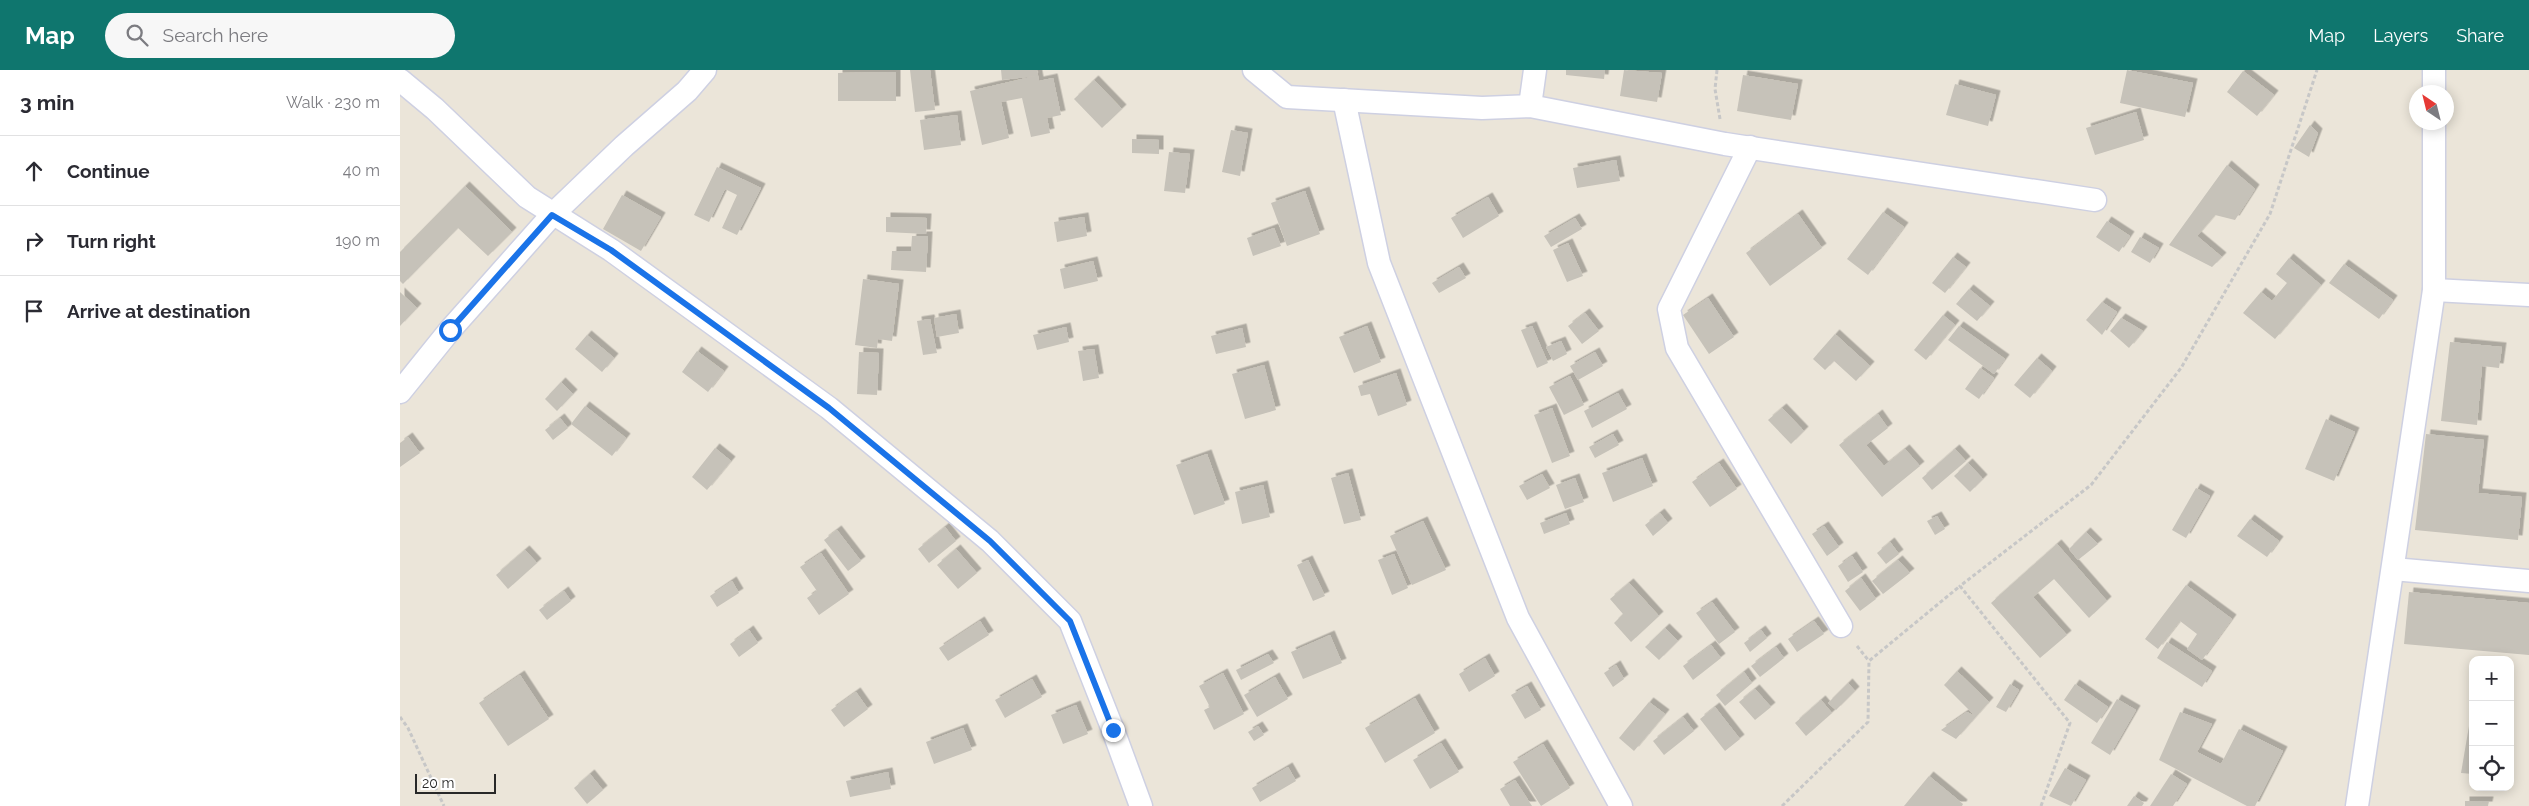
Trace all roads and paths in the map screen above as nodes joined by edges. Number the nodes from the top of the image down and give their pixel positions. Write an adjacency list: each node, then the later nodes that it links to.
1 (705, 70): 15 (street)
2 (1254, 70): 9 (street)
3 (1535, 70): 10 (street)
4 (1717, 70): 12 (path)
5 (2317, 70): 21 (path)
6 (2434, 70): 8 (street)
7 (400, 80): 15 (street)
8 (2434, 85)
9 (1344, 100): 10 (street); 26 (street)
10 (1530, 106): 12 (street)
11 (2434, 130): 16 (street)
12 (1725, 144): 13 (street)
13 (1750, 148): 14 (street); 22 (street)
14 (2095, 200)
15 (552, 215): 18 (street); 25 (street)
16 (2434, 290): 17 (street); 19 (street)
17 (2529, 296)
18 (400, 392)
19 (2393, 569): 20 (street); 29 (street)
20 (2529, 581)
21 (1960, 586): 27 (path); 28 (path)
22 (1841, 626)
23 (400, 717): 24 (path)
24 (444, 806)
25 (1140, 806)
26 (1621, 806)
27 (1782, 806)
28 (2041, 806)
29 (2357, 806)

